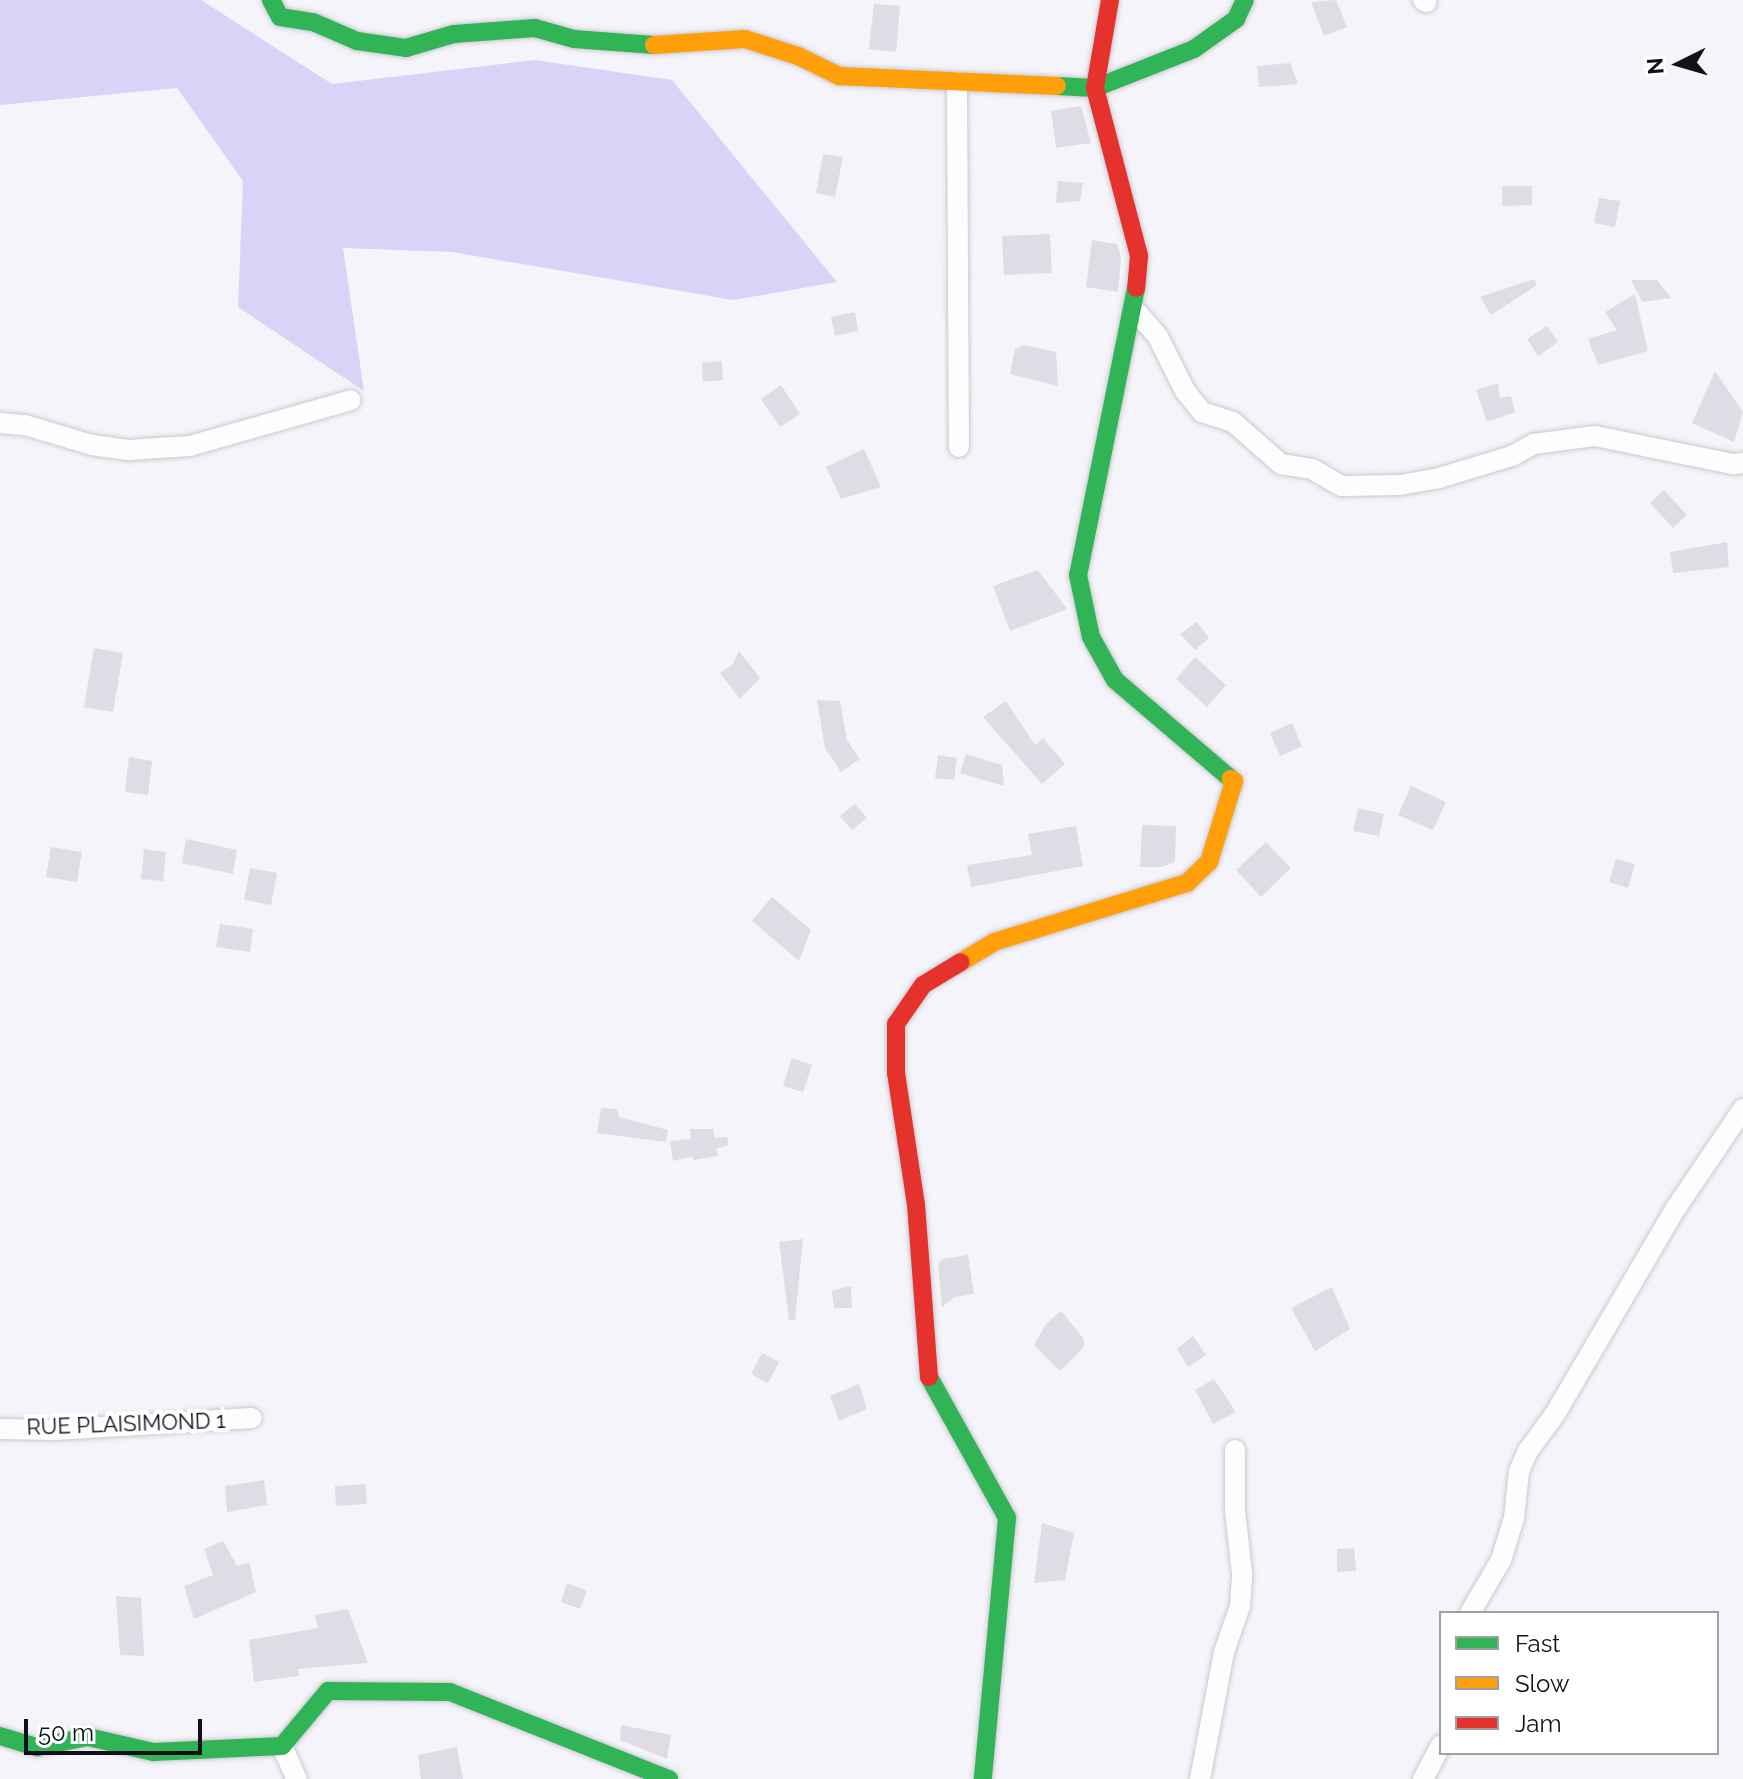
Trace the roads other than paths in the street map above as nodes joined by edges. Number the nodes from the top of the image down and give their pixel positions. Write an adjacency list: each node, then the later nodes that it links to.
1 (271, 0): 4 (street)
2 (1110, 0): 5 (street)
3 (1245, 0): 5 (street)
4 (957, 82): 5 (street); 9 (street)
5 (1095, 88): 6 (street)
6 (1134, 309): 10 (street); 21 (street)
7 (351, 400): 8 (street)
8 (0, 423)
9 (959, 447)
10 (1743, 463)
11 (1743, 1109): 15 (street)
12 (252, 1418): 13 (street, RUE PLAISIMOND 1)
13 (0, 1429)
14 (1235, 1450): 22 (street)
15 (1471, 1611)
16 (0, 1736): 17 (street)
17 (282, 1746): 19 (street); 20 (street)
18 (1439, 1749): 23 (street)
19 (297, 1779)
20 (669, 1779)
21 (983, 1779)
22 (1200, 1779)
23 (1423, 1779)

